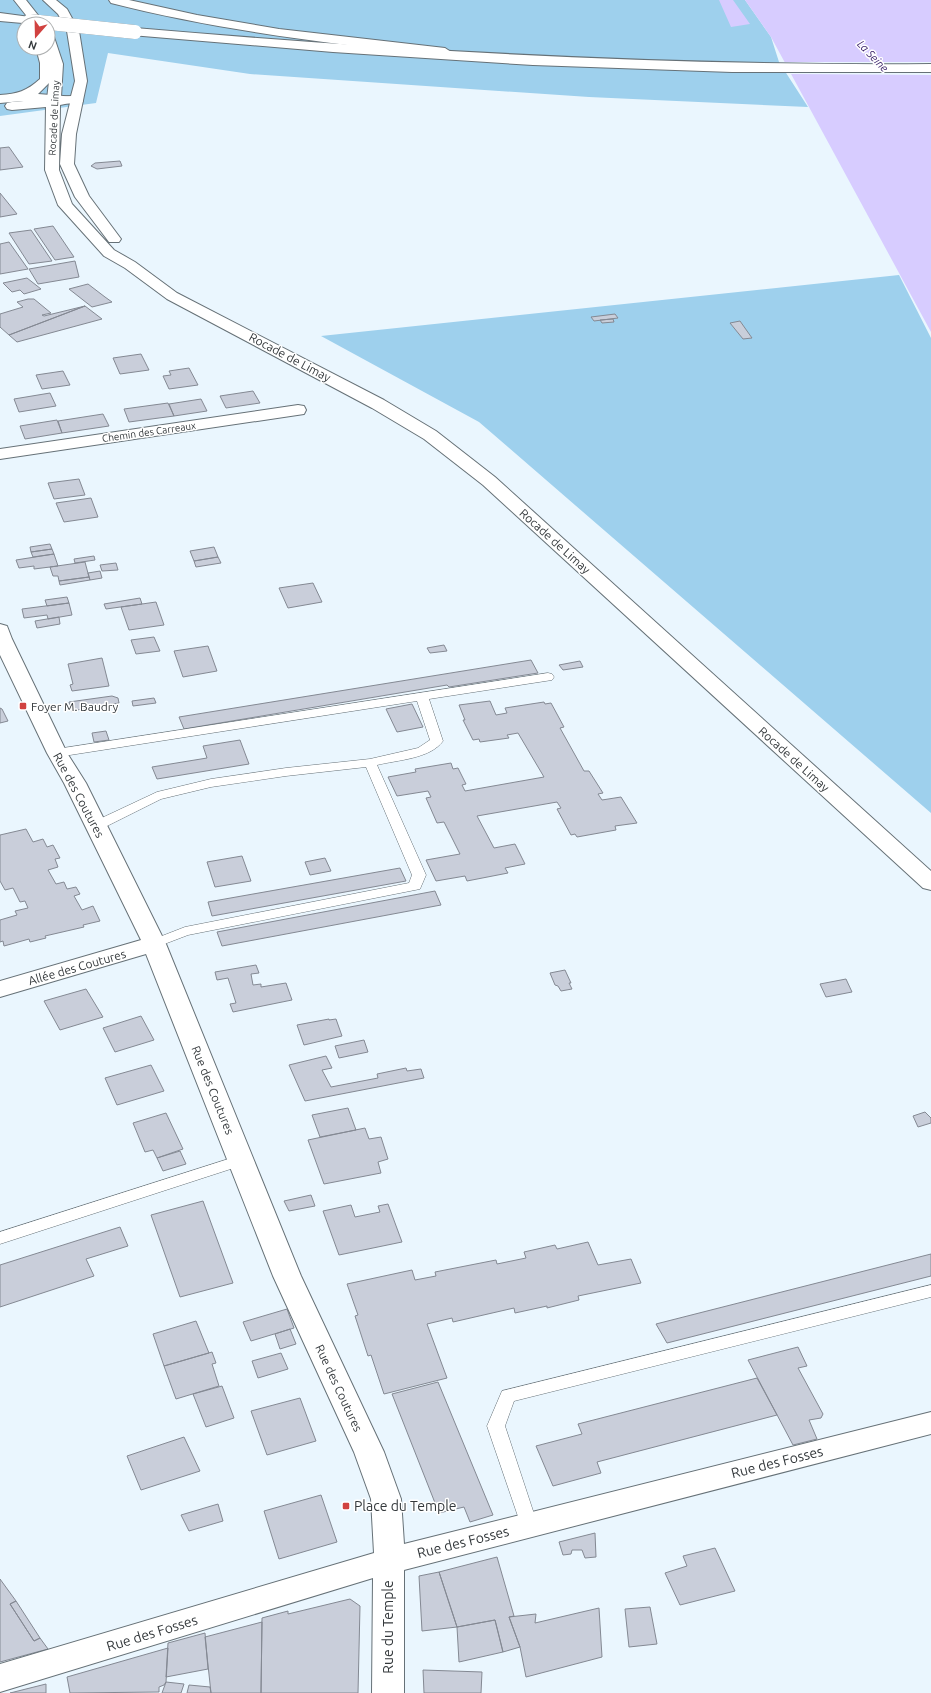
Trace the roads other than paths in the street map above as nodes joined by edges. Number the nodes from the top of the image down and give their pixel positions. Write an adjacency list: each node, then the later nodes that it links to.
1 (20, 0): 4 (main road)
2 (49, 0): 13 (main road, Rocade de Limay)
3 (115, 0): 10 (main road)
4 (27, 16)
5 (0, 18): 6 (main road)
6 (16, 20)
7 (56, 25): 10 (main road, bridge)
8 (44, 56): 14 (main road)
9 (54, 56): 13 (main road, Rocade de Limay)
10 (502, 58): 11 (main road)
11 (931, 68)
12 (0, 100): 14 (main road)
13 (65, 100): 14 (main road); 15 (main road, Rocade de Limay); 16 (main road, Rocade de Limay)
14 (11, 103): 15 (main road)
15 (52, 119): 16 (main road, Rocade de Limay)
16 (130, 265): 25 (main road, Rocade de Limay)
17 (298, 410): 18 (main road, Chemin des Carreaux)
18 (0, 454)
19 (1, 634): 22 (main road, Rue des Coutures)
20 (548, 677): 21 (lane)
21 (422, 697): 22 (lane); 23 (lane)
22 (57, 753): 24 (main road, Rue des Coutures)
23 (370, 763): 24 (lane); 26 (lane)
24 (96, 826): 26 (main road, Rue des Coutures)
25 (931, 884)
26 (154, 944): 27 (main road, Allée des Coutures); 28 (main road, Rue des Coutures)
27 (0, 989)
28 (241, 1160): 29 (lane); 33 (main road, Rue des Coutures)
29 (0, 1238)
30 (931, 1291): 32 (lane)
31 (931, 1423): 32 (main road, Rue des Fosses)
32 (529, 1526): 33 (main road, Rue des Fosses)
33 (388, 1561): 34 (main road, Rue des Fosses); 35 (main road, Rue du Temple)
34 (0, 1678)
35 (388, 1693)

